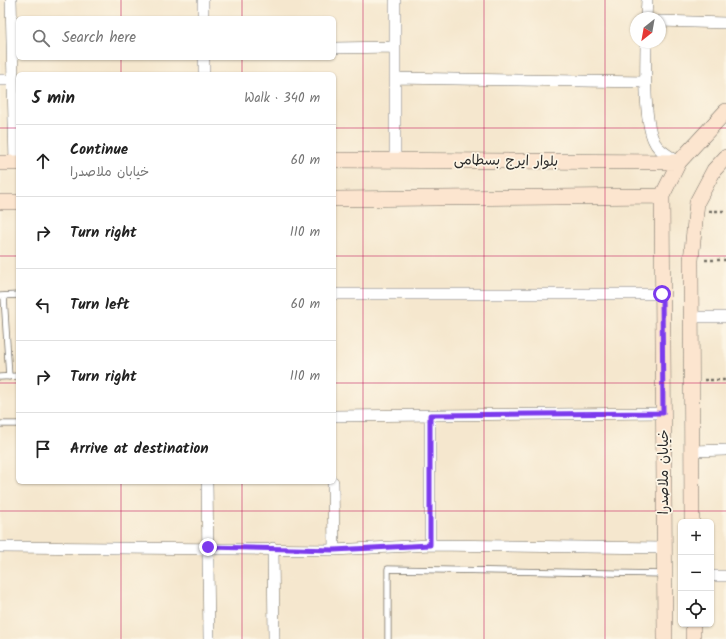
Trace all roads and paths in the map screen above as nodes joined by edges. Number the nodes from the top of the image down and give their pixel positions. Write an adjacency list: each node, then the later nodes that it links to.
1 (11, 0): 12 (street)
2 (203, 0): 6 (street)
3 (395, 0): 9 (street)
4 (647, 0): 5 (street)
5 (646, 12)
6 (203, 16)
7 (666, 21): 8 (street)
8 (726, 23)
9 (395, 47): 10 (street); 15 (street)
10 (336, 48)
11 (646, 48): 18 (street)
12 (15, 50): 17 (street)
13 (204, 60): 14 (street)
14 (204, 72)
15 (395, 78): 18 (street); 22 (street)
16 (0, 80): 17 (street)
17 (13, 80): 25 (street)
18 (645, 82): 23 (street)
19 (726, 112): 23 (street, خیابان ملاصدرا)
20 (726, 157): 30 (street, خیابان ملاصدرا)
21 (336, 160): 22 (street, بلوار ایرج بسطامی)
22 (394, 160): 23 (street, بلوار ایرج بسطامی)
23 (679, 162): 26 (street, خیابان ملاصدرا)
24 (0, 163): 25 (street)
25 (16, 163)
26 (662, 196): 27 (street); 33 (street, خیابان ملاصدرا)
27 (336, 199)
28 (0, 202): 29 (street)
29 (16, 202)
30 (691, 260): 31 (path); 36 (street, خیابان ملاصدرا)
31 (726, 260)
32 (336, 294): 33 (street)
33 (662, 294): 43 (street, خیابان ملاصدرا)
34 (16, 295): 35 (lane)
35 (2, 296): 40 (lane)
36 (691, 317): 37 (street); 41 (street, خیابان ملاصدرا)
37 (726, 317)
38 (16, 376): 40 (lane)
39 (0, 377): 40 (lane)
40 (9, 377)
41 (691, 380): 42 (path); 49 (street, خیابان ملاصدرا)
42 (726, 380)
43 (663, 413): 44 (street); 57 (street, خیابان ملاصدرا)
44 (430, 415): 45 (street); 53 (street)
45 (336, 416)
46 (0, 424): 47 (lane)
47 (16, 424)
48 (726, 450): 49 (street)
49 (693, 451): 52 (street, خیابان ملاصدرا)
50 (207, 484): 55 (street)
51 (333, 484): 58 (street)
52 (692, 519)
53 (430, 545): 57 (street); 58 (street)
54 (0, 547): 55 (street)
55 (208, 547): 56 (street); 63 (street)
56 (273, 548): 58 (street); 64 (street)
57 (664, 548): 59 (street, خیابان ملاصدرا)
58 (334, 550)
59 (664, 574): 65 (lane); 66 (street, خیابان ملاصدرا)
60 (714, 576): 61 (street)
61 (726, 576)
62 (693, 627): 67 (street)
63 (209, 639)
64 (274, 639)
65 (388, 639)
66 (665, 639)
67 (693, 639)

